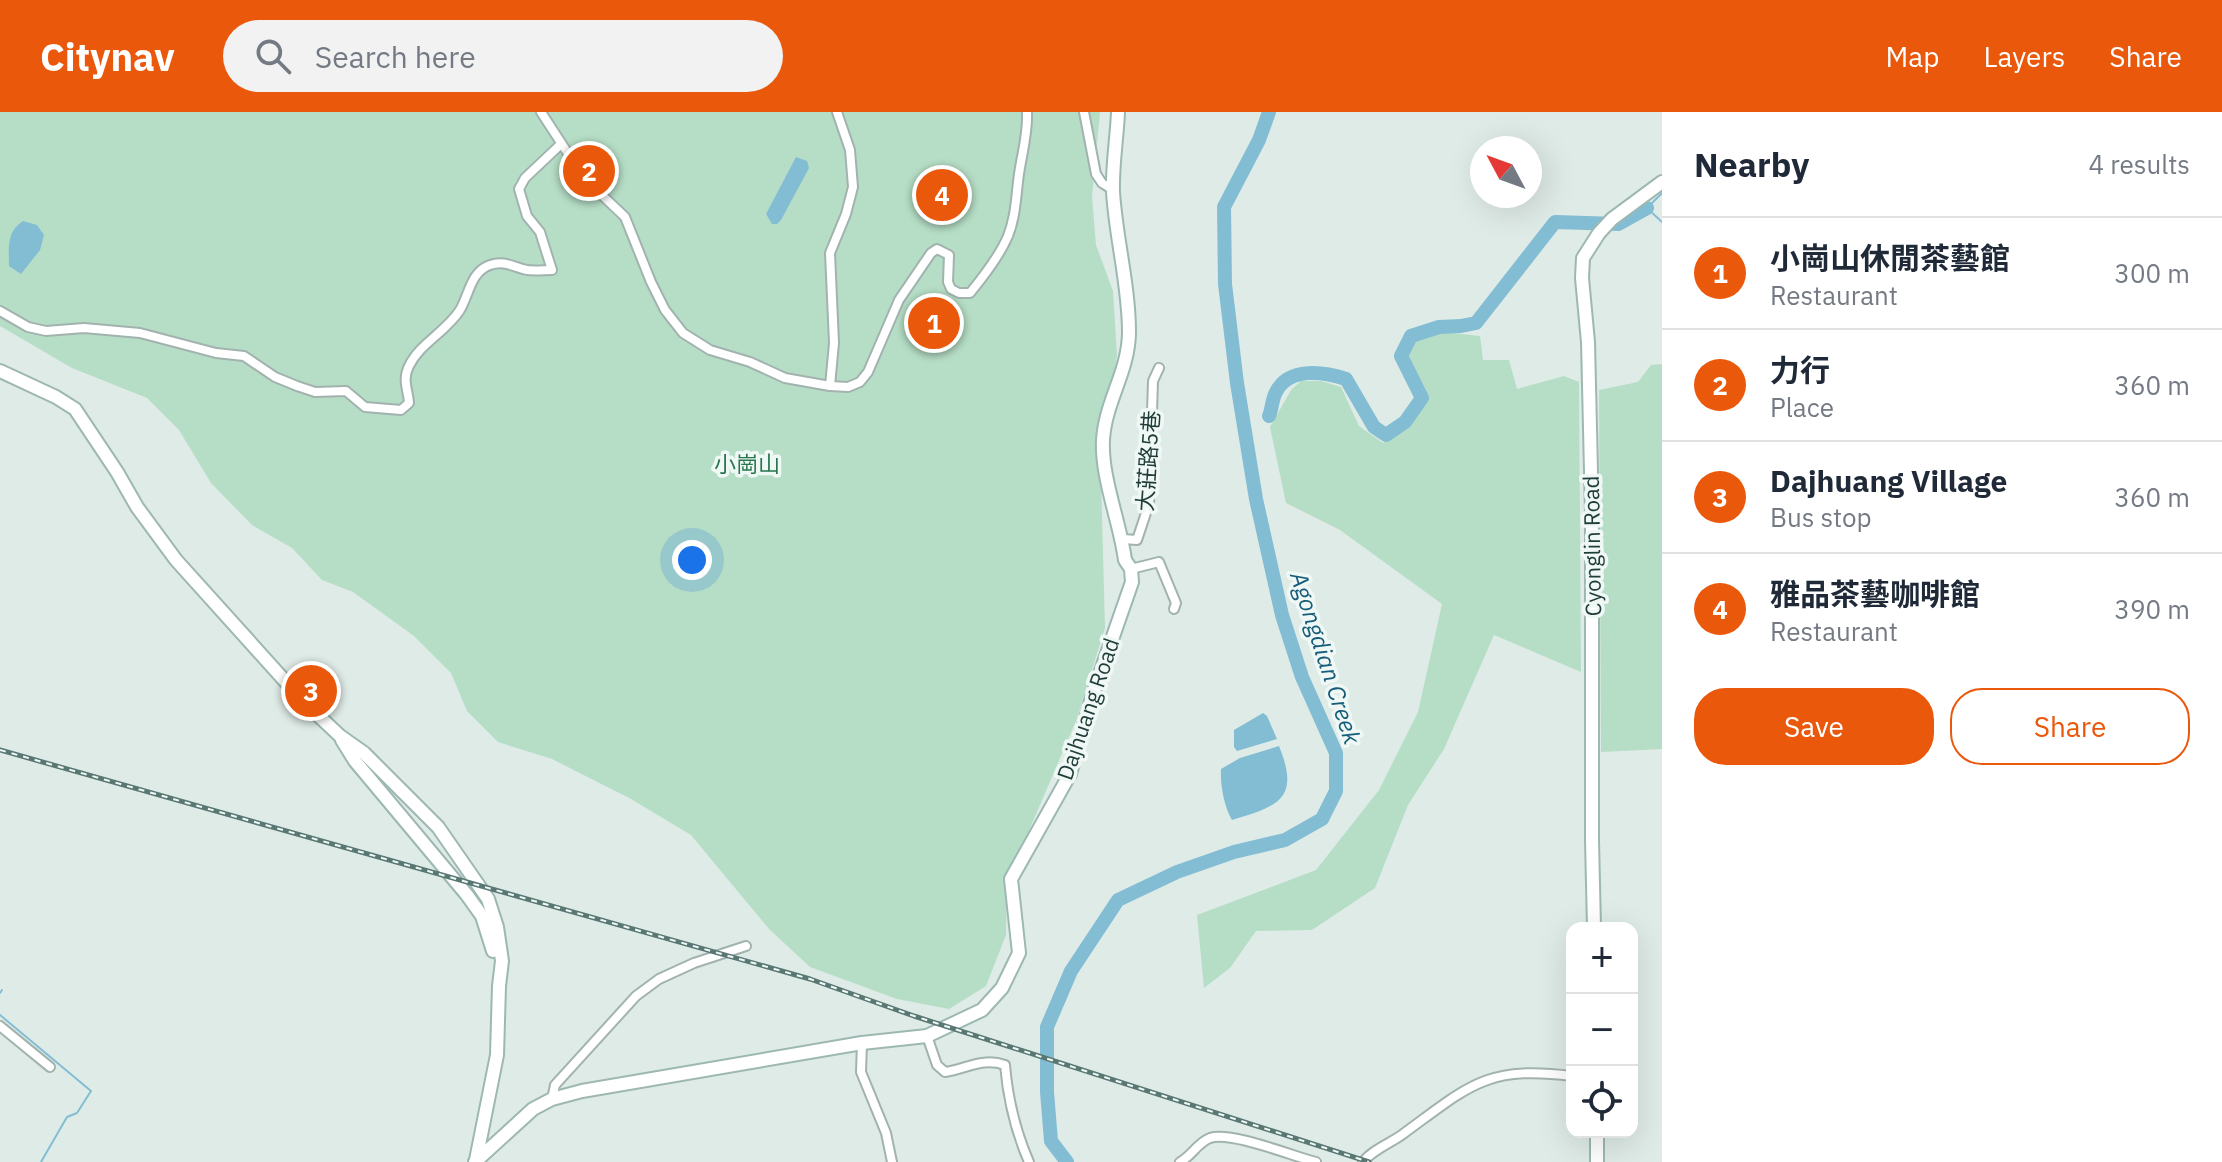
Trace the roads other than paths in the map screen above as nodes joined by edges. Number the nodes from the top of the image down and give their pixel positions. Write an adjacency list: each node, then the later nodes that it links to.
1 (541, 112): 6 (street)
2 (837, 112): 12 (street)
3 (1027, 112): 12 (street)
4 (1084, 112): 8 (street)
5 (1118, 112): 8 (street, Dajhuang Road)
6 (561, 144): 9 (street); 12 (street)
7 (1662, 182): 17 (street, Cyonglin Road)
8 (1113, 190): 13 (street, Dajhuang Road)
9 (0, 311)
10 (1159, 368): 13 (street, 大莊路5巷)
11 (0, 371): 16 (street)
12 (830, 386)
13 (1123, 539): 14 (street, Dajhuang Road)
14 (1131, 569): 15 (street); 21 (street, Dajhuang Road)
15 (1174, 609)
16 (340, 736): 19 (street); 19 (street)
17 (1594, 922)
18 (746, 946): 25 (street)
19 (499, 986): 27 (street)
20 (0, 1026): 23 (street)
21 (927, 1036): 22 (street, Dajhuang Road); 29 (street)
22 (862, 1043): 25 (street, Dajhuang Road); 28 (street)
23 (50, 1067)
24 (1566, 1076): 32 (street)
25 (552, 1099): 27 (street, Dajhuang Road)
26 (1597, 1138): 33 (street)
27 (475, 1161)
28 (892, 1162)
29 (1029, 1162)
30 (1180, 1162): 31 (street)
31 (1316, 1162)
32 (1363, 1162)
33 (1597, 1162)

